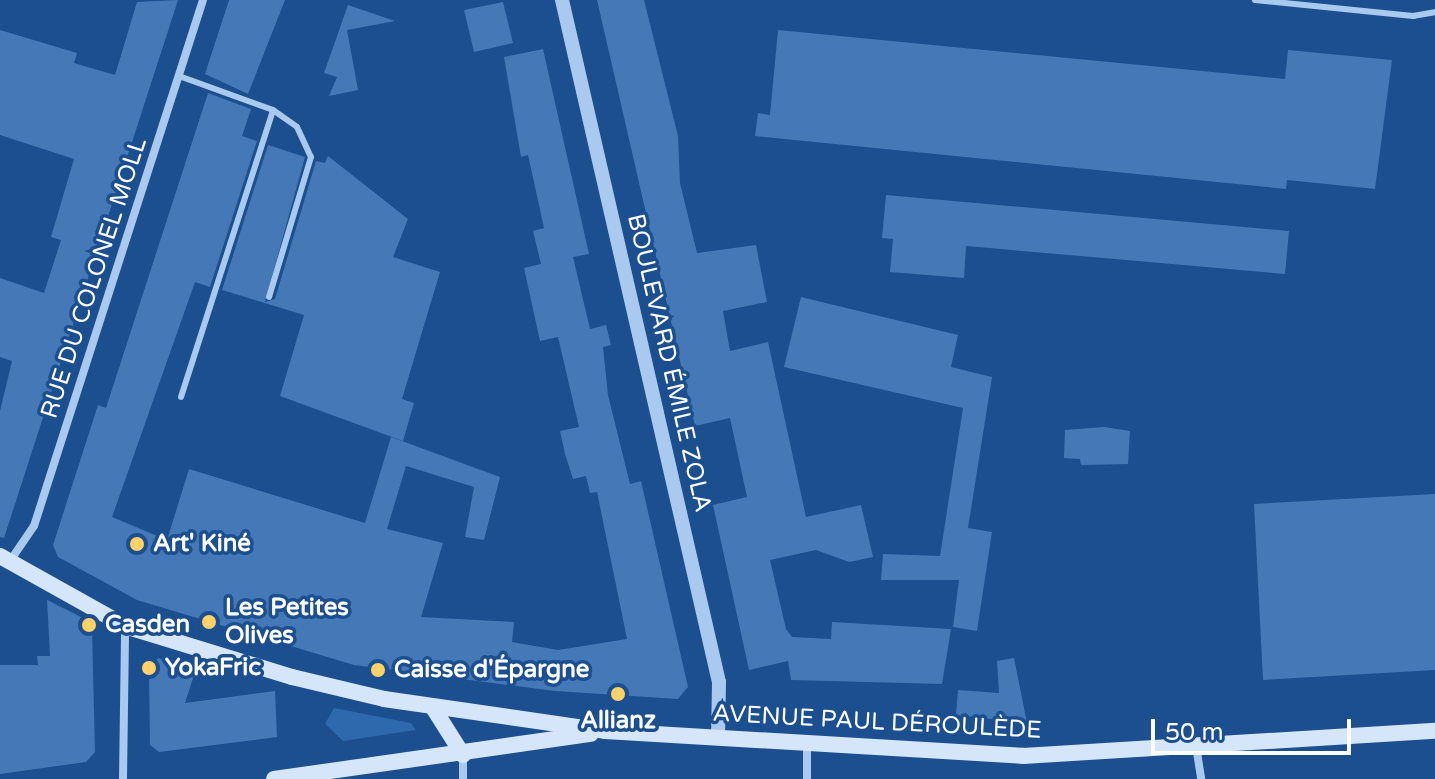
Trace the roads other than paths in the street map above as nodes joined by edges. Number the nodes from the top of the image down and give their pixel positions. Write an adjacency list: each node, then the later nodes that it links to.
1 (203, 0): 5 (street, RUE DU COLONEL MOLL)
2 (562, 0): 14 (street, BOULEVARD ÉMILE ZOLA)
3 (1255, 0): 4 (lane)
4 (1435, 12)
5 (179, 76): 6 (lane); 9 (street, RUE DU COLONEL MOLL)
6 (273, 110): 7 (lane); 8 (lane)
7 (269, 297)
8 (181, 397)
9 (4, 559): 10 (main road, AVENUE PAUL DÉROULÈDE)
10 (125, 626): 11 (main road, AVENUE PAUL DÉROULÈDE); 18 (street)
11 (432, 706): 12 (main road, AVENUE PAUL DÉROULÈDE); 17 (main road)
12 (605, 731): 14 (main road, AVENUE PAUL DÉROULÈDE); 17 (main road, AVENUE PAUL DÉROULÈDE)
13 (1435, 731): 16 (main road, AVENUE PAUL DÉROULÈDE)
14 (718, 738): 15 (main road, AVENUE PAUL DÉROULÈDE)
15 (807, 745): 16 (main road, AVENUE PAUL DÉROULÈDE); 21 (street)
16 (1196, 745): 22 (street)
17 (463, 755): 19 (main road, AVENUE PAUL DÉROULÈDE); 20 (street)
18 (123, 779)
19 (274, 779)
20 (463, 779)
21 (807, 779)
22 (1201, 779)

